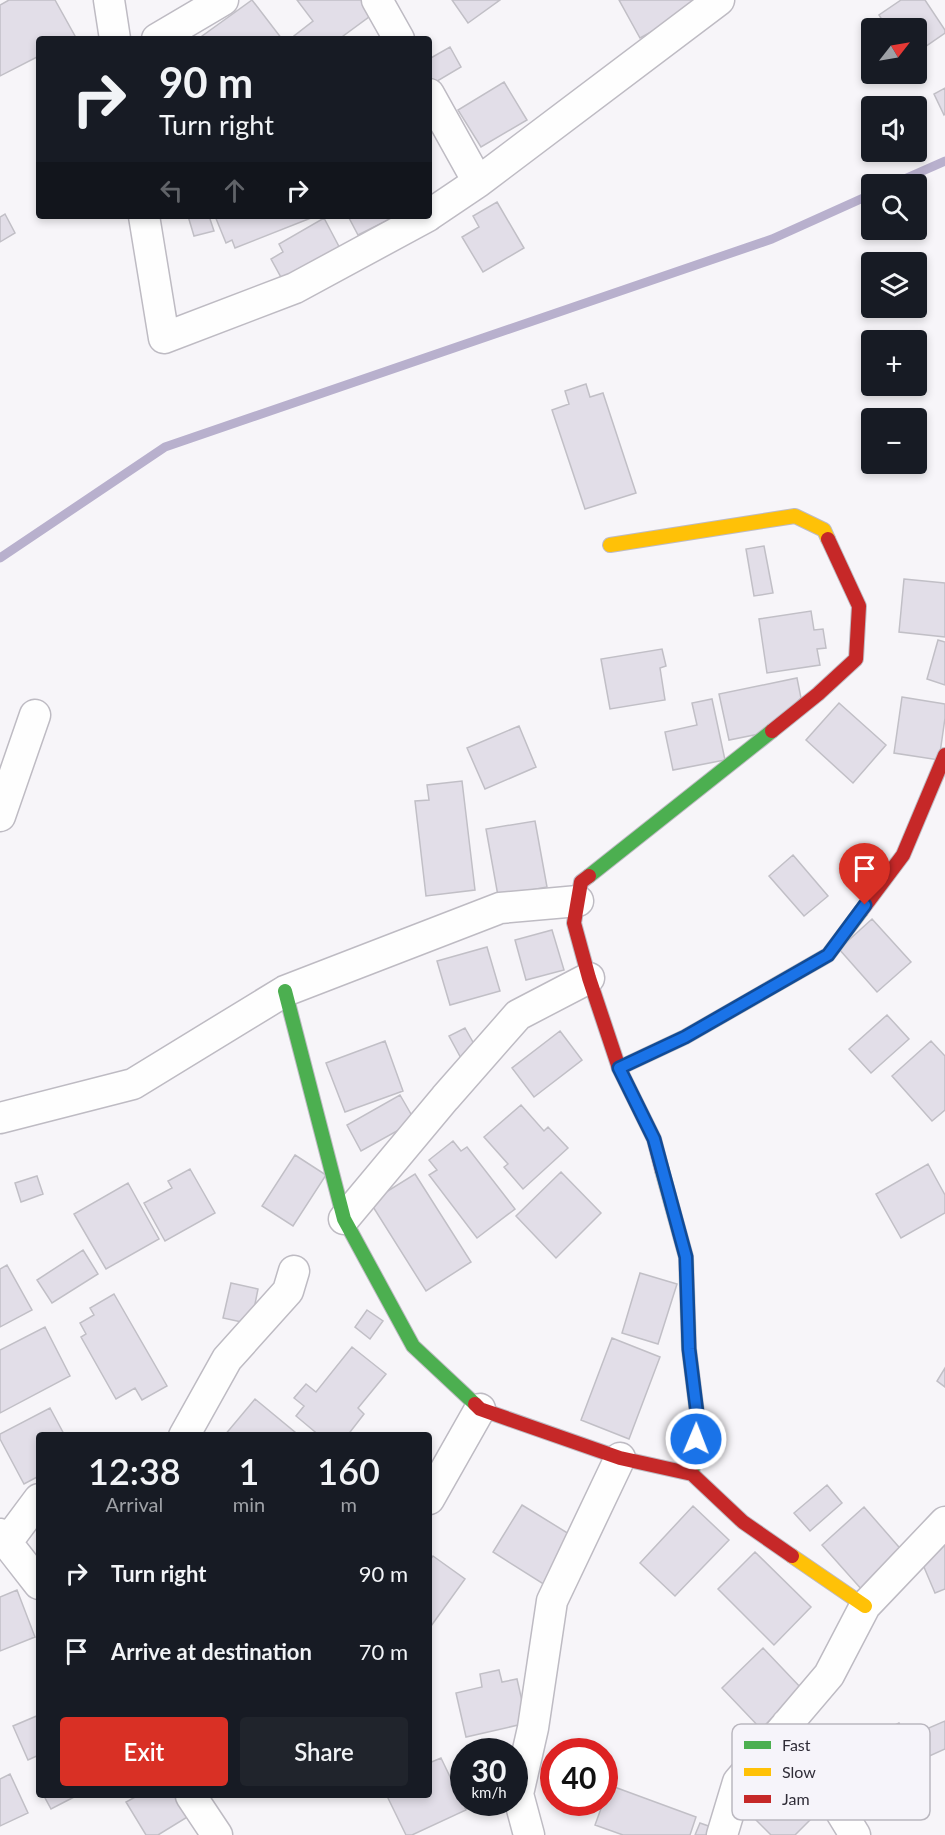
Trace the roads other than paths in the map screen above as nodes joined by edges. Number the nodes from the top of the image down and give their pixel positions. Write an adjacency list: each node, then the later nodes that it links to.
1 (109, 0): 5 (street)
2 (223, 0): 6 (street)
3 (377, 0): 7 (street)
4 (718, 0): 9 (street)
5 (115, 36)
6 (162, 36)
7 (397, 36)
8 (432, 99): 9 (street)
9 (478, 182): 10 (street)
10 (432, 213)
11 (144, 219): 12 (street)
12 (422, 219)
13 (610, 545): 17 (street)
14 (35, 715): 16 (street)
15 (945, 755): 20 (street)
16 (0, 816)
17 (578, 901): 18 (street); 19 (street)
18 (589, 978): 20 (street); 22 (street)
19 (285, 991): 21 (street); 22 (street)
20 (619, 1068): 27 (street)
21 (0, 1118)
22 (344, 1220): 24 (street)
23 (294, 1271): 25 (street)
24 (480, 1408): 26 (street); 28 (street)
25 (186, 1432)
26 (620, 1458): 27 (street); 39 (street)
27 (692, 1474): 33 (street)
28 (432, 1494)
29 (36, 1502): 31 (street)
30 (945, 1522): 33 (street)
31 (3, 1538): 32 (street)
32 (36, 1580)
33 (866, 1606): 34 (street)
34 (786, 1724)
35 (192, 1798): 38 (street)
36 (732, 1802): 40 (street)
37 (846, 1820): 41 (street)
38 (218, 1835)
39 (530, 1835)
40 (722, 1835)
41 (855, 1835)

